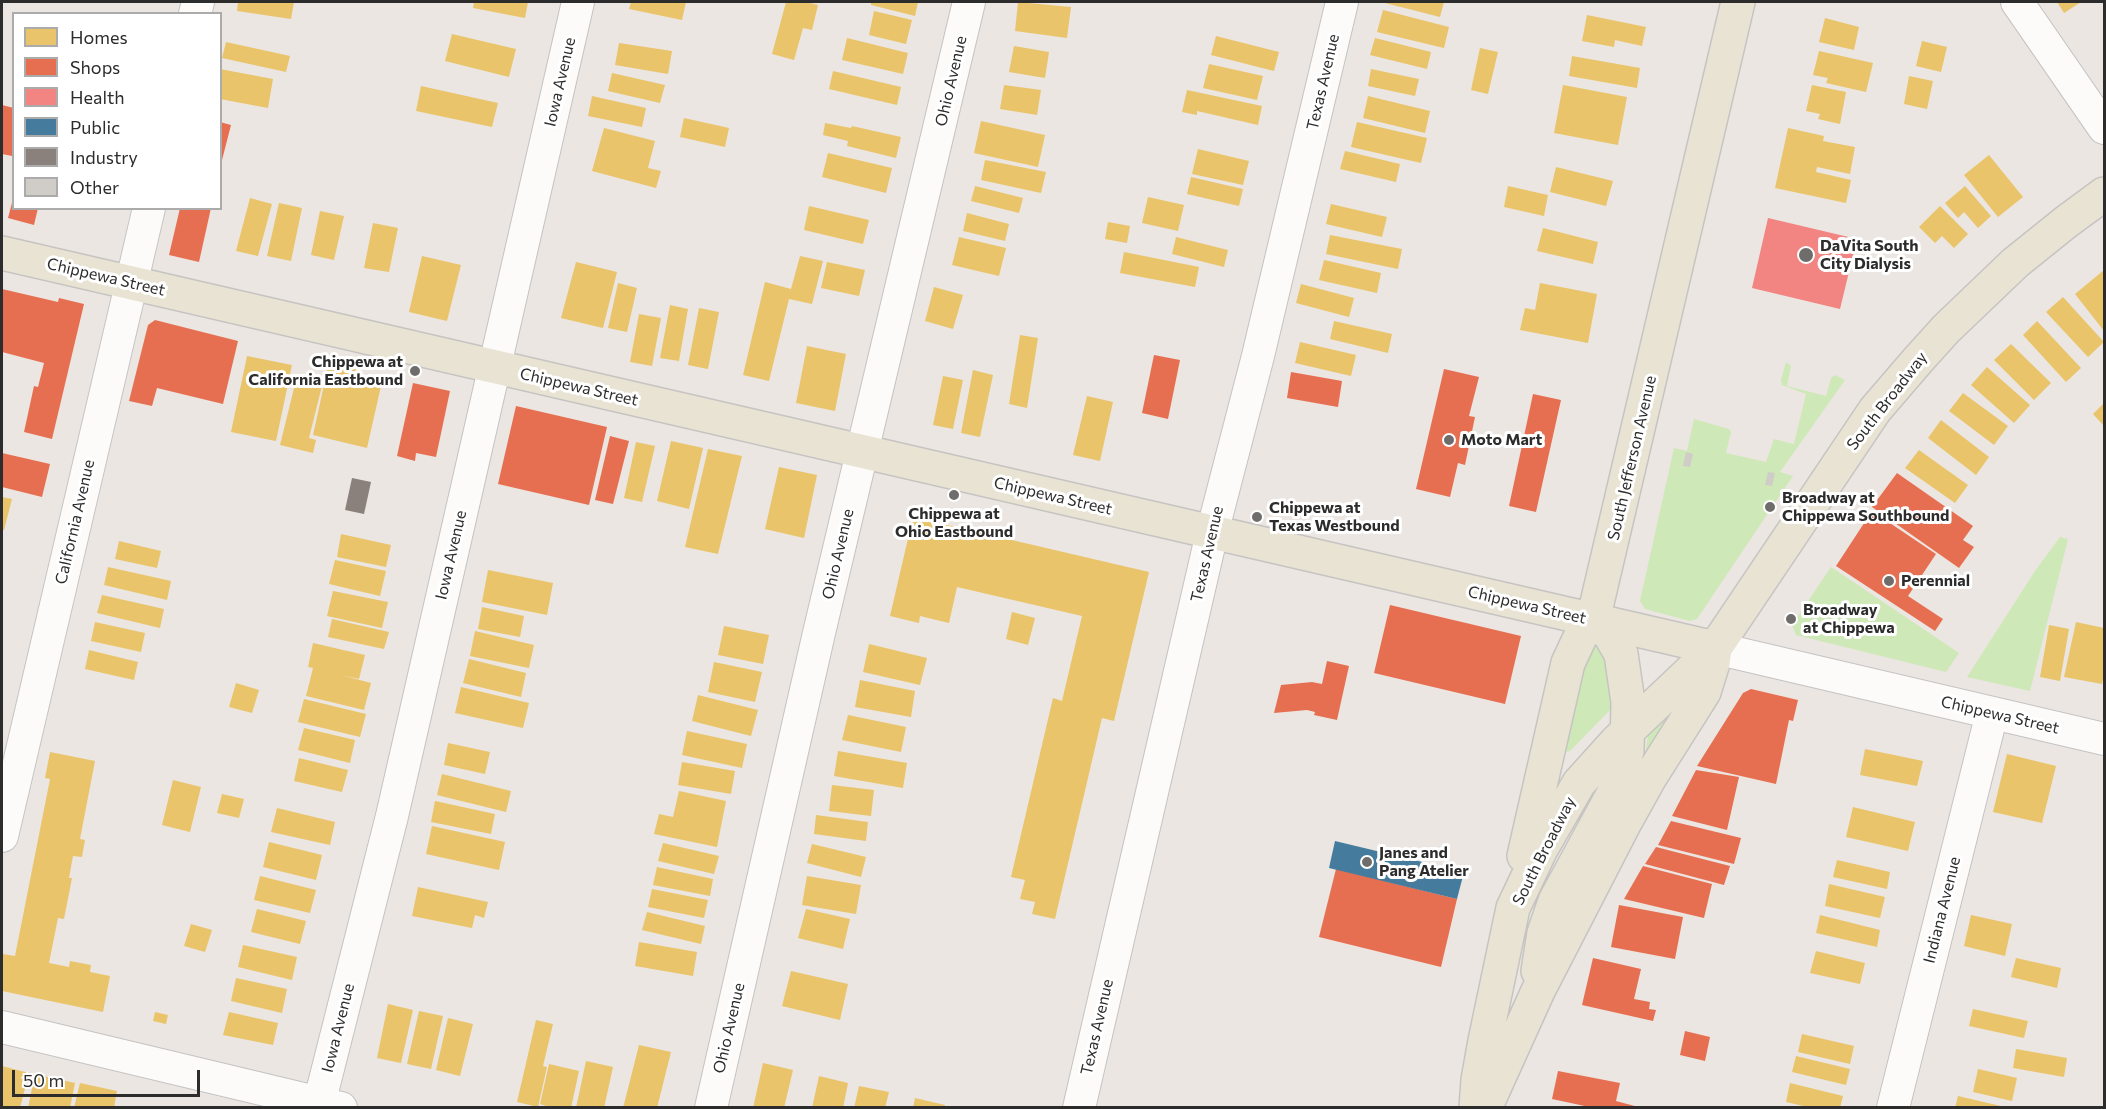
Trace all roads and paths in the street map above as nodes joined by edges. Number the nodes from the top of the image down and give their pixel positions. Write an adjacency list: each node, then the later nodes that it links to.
1 (578, 2): 11 (street, Iowa Avenue)
2 (969, 2): 12 (street, Ohio Avenue)
3 (1342, 2): 13 (street, Texas Avenue)
4 (1738, 2): 14 (main road, South Jefferson Avenue)
5 (2018, 2): 6 (street)
6 (2104, 128)
7 (2104, 194): 15 (main road, South Broadway)
8 (149, 210): 10 (street, California Avenue)
9 (2, 253): 10 (main road, Chippewa Street)
10 (131, 283): 11 (main road, Chippewa Street); 19 (street, California Avenue)
11 (493, 368): 12 (main road, Chippewa Street); 23 (street, Iowa Avenue)
12 (862, 451): 13 (main road, Chippewa Street); 24 (street, Ohio Avenue)
13 (1212, 533): 14 (main road, Chippewa Street); 25 (street, Texas Avenue)
14 (1593, 620): 15 (main road, Chippewa Street); 17 (main road); 20 (main road, South Jefferson Avenue)
15 (1714, 648): 16 (street, Chippewa Street); 17 (main road, South Broadway); 21 (main road, South Broadway)
16 (1992, 713): 18 (street, Chippewa Street); 28 (street, Indiana Avenue)
17 (1628, 730): 20 (main road, South Broadway); 21 (main road)
18 (2104, 740)
19 (2, 836)
20 (1513, 908): 26 (main road, South Broadway)
21 (1538, 991): 27 (main road, South Broadway)
22 (2, 1027): 23 (street)
23 (326, 1106)
24 (711, 1107)
25 (1079, 1107)
26 (1476, 1107)
27 (1485, 1107)
28 (1893, 1107)

